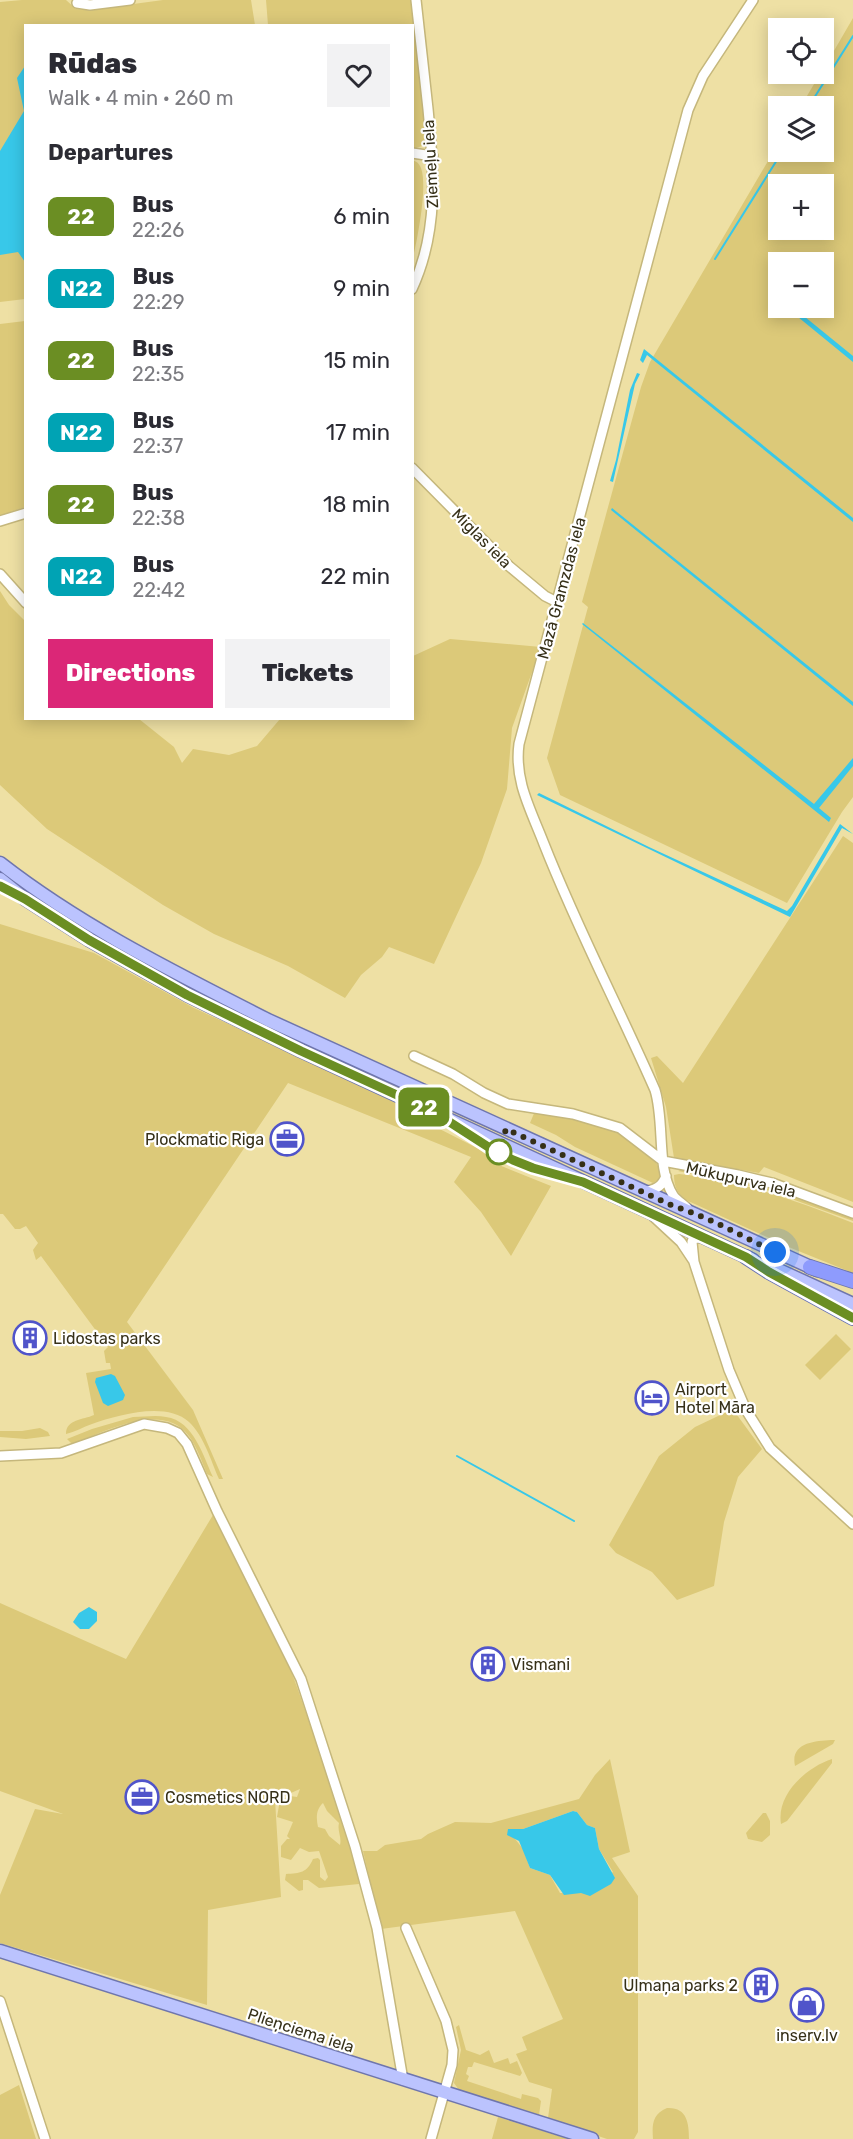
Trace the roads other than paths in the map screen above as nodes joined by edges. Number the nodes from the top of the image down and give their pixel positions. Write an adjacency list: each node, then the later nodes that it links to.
1 (130, 0): 4 (street)
2 (416, 0): 6 (street, Ziemeļu iela)
3 (753, 0): 13 (street, Mazā Gramzdas iela)
4 (77, 3)
5 (414, 153): 6 (street)
6 (432, 156): 7 (street, Ziemeļu iela)
7 (414, 283)
8 (414, 470): 13 (street, Miglas iela)
9 (24, 514): 10 (street)
10 (0, 521)
11 (0, 574): 12 (street)
12 (24, 601)
13 (557, 602): 17 (street, Mazā Gramzdas iela)
14 (0, 863): 19 (main road)
15 (0, 879): 20 (main road)
16 (414, 1056): 17 (street)
17 (663, 1161): 18 (street, Mazā Gramzdas iela); 22 (street, Mūkupurva iela)
18 (666, 1176): 19 (street); 21 (street, Mazā Gramzdas iela)
19 (642, 1192): 21 (main road)
20 (646, 1210): 23 (main road); 25 (street)
21 (691, 1212): 26 (main road)
22 (853, 1213)
23 (702, 1237): 24 (main road); 25 (street)
24 (746, 1257): 29 (main road); 30 (highway)
25 (694, 1262): 32 (street)
26 (810, 1267): 27 (highway); 28 (main road)
27 (853, 1281)
28 (853, 1287)
29 (853, 1304)
30 (853, 1318)
31 (0, 1456): 36 (street)
32 (853, 1524)
33 (406, 1928): 37 (street)
34 (0, 1951): 36 (main road, Plieņciema iela)
35 (0, 2001): 38 (street)
36 (403, 2080): 37 (main road, Plieņciema iela)
37 (444, 2092): 39 (street); 40 (main road, Plieņciema iela)
38 (45, 2139)
39 (431, 2139)
40 (592, 2139)

